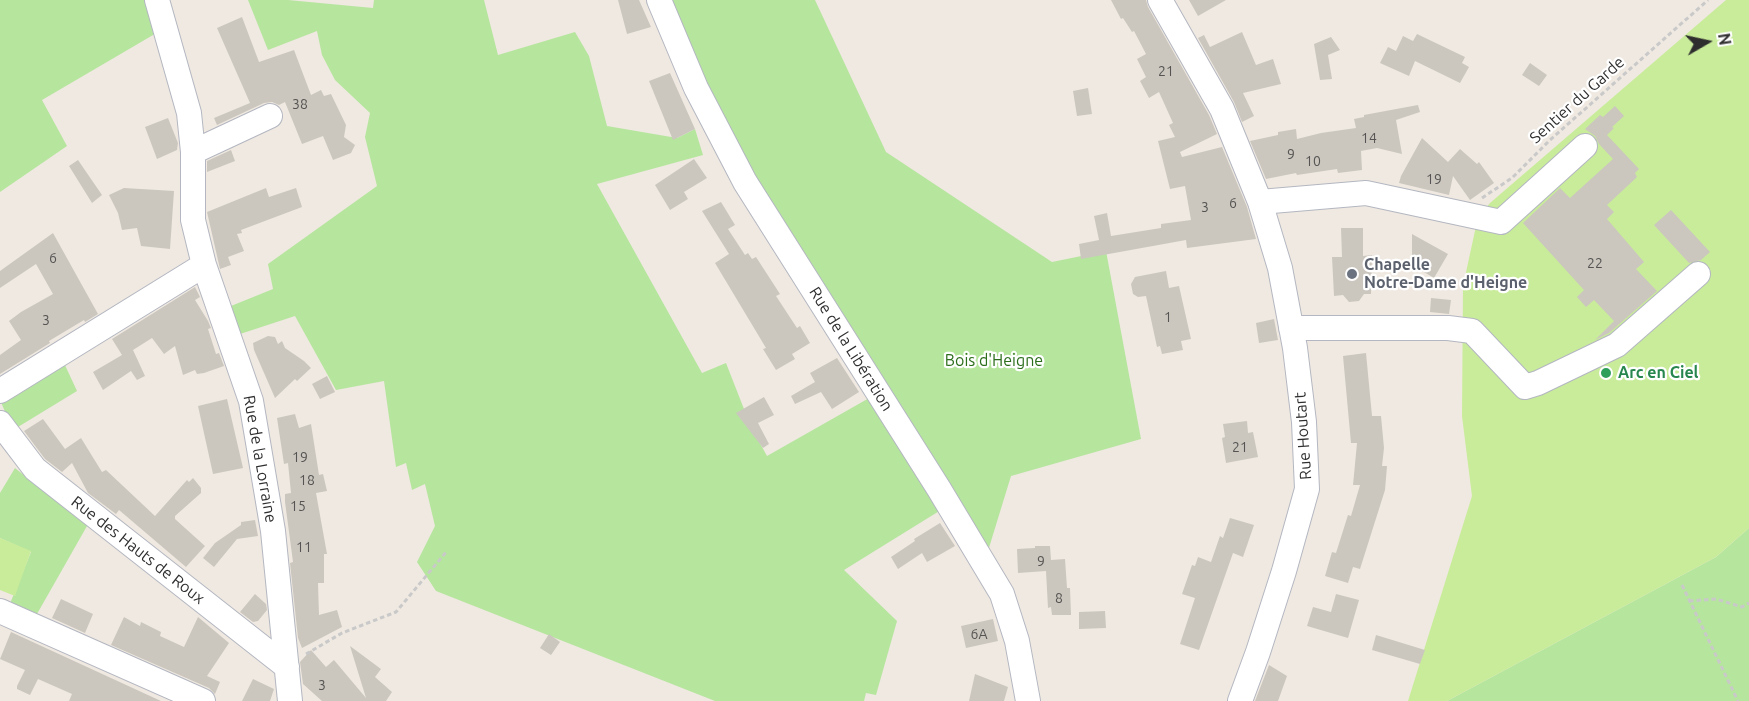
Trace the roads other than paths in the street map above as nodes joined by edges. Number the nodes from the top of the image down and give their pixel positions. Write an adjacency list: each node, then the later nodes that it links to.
1 (157, 0): 6 (street, Rue de la Lorraine)
2 (659, 0): 17 (street, Rue de la Libération)
3 (1160, 0): 7 (street, Rue Houtart)
4 (270, 116): 6 (street)
5 (1585, 146): 7 (street)
6 (193, 152): 8 (street, Rue de la Lorraine)
7 (1260, 202): 10 (street, Rue Houtart)
8 (204, 265): 11 (street); 14 (street, Rue de la Lorraine)
9 (1698, 274): 10 (street)
10 (1292, 328): 18 (street, Rue Houtart)
11 (0, 391)
12 (0, 423): 14 (street, Rue des Hauts de Roux)
13 (0, 611): 15 (street)
14 (287, 667): 16 (street, Rue de la Lorraine)
15 (203, 701)
16 (290, 701)
17 (1028, 701)
18 (1240, 701)

